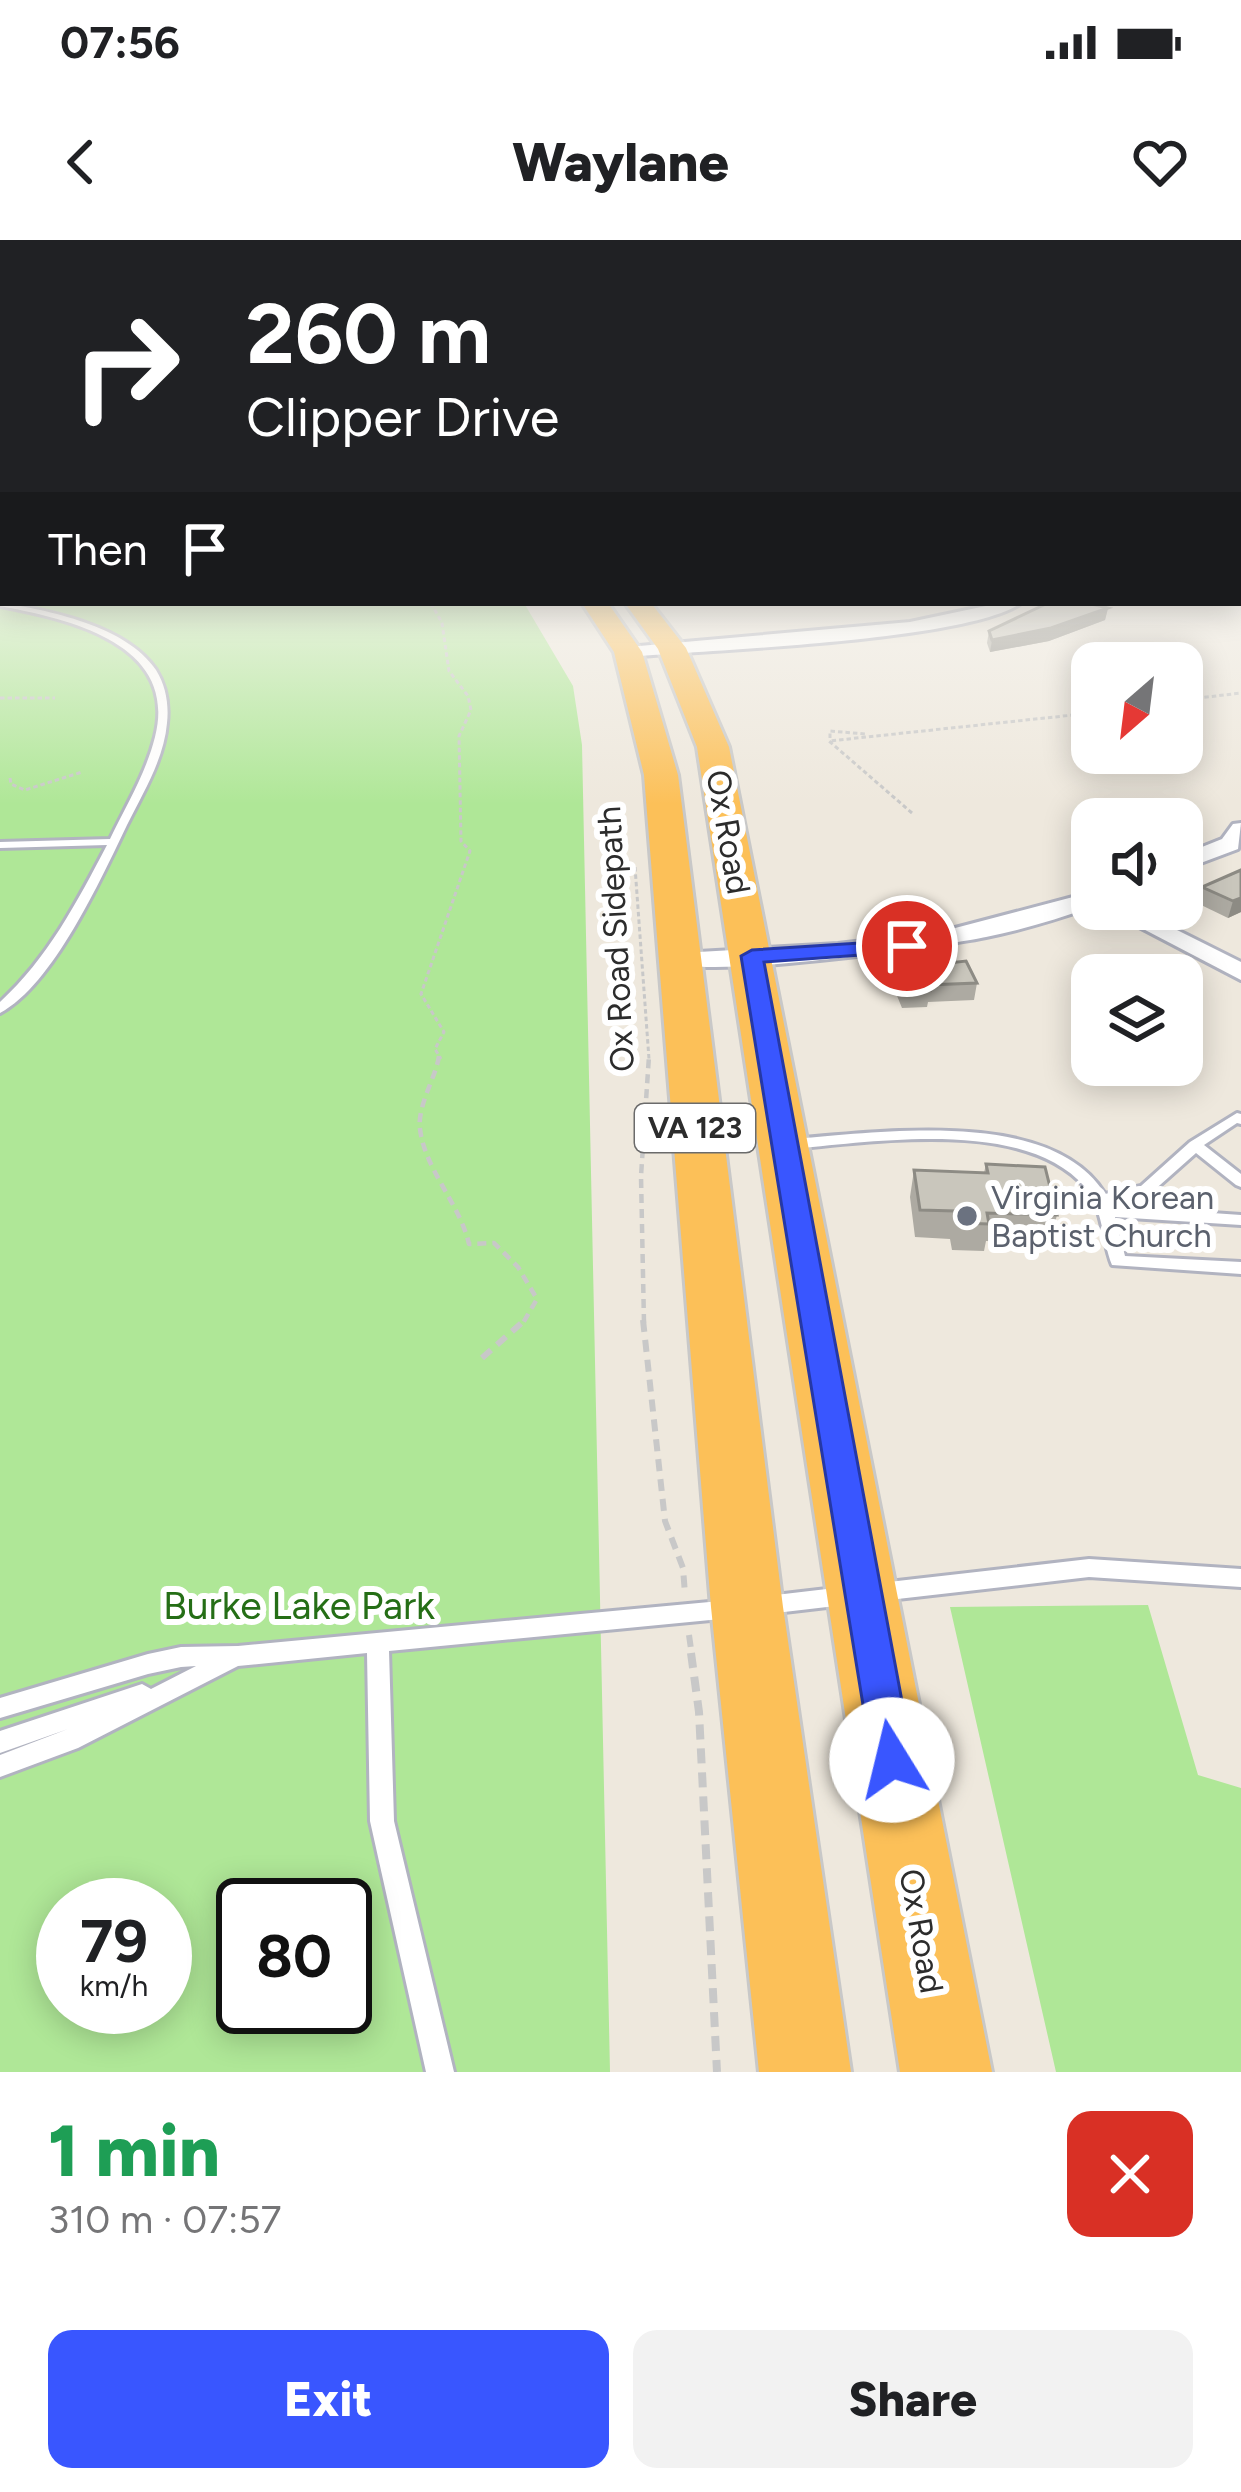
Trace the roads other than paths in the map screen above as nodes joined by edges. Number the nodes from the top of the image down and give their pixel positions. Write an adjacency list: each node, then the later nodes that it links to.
1 (100, 633): 7 (lane)
2 (631, 633): 5 (highway, Ox Road / VA 123)
3 (646, 633): 5 (highway, Ox Road / VA 123)
4 (837, 633): 5 (street)
5 (650, 650): 12 (highway, Ox Road / VA 123); 13 (highway, Ox Road / VA 123)
6 (1241, 829): 9 (street)
7 (114, 842): 8 (lane); 15 (lane)
8 (0, 845)
9 (1203, 855)
10 (1071, 907): 12 (street)
11 (1158, 930): 14 (street)
12 (752, 956): 13 (street); 17 (highway, Ox Road / VA 123)
13 (681, 960): 25 (highway, Ox Road / VA 123)
14 (1241, 972)
15 (0, 1009)
16 (1241, 1120): 18 (lane)
17 (785, 1144): 20 (lane); 24 (highway, Ox Road / VA 123)
18 (1195, 1145): 19 (lane); 20 (lane)
19 (1241, 1182)
20 (1102, 1206): 21 (lane); 22 (lane)
21 (1241, 1220)
22 (1241, 1268)
23 (1241, 1578): 24 (lane)
24 (865, 1594): 25 (lane); 34 (highway, Ox Road / VA 123)
25 (707, 1609): 26 (lane); 33 (highway, Ox Road / VA 123)
26 (378, 1644): 27 (lane); 32 (lane)
27 (238, 1656): 28 (lane); 29 (lane)
28 (180, 1682): 30 (lane); 31 (lane)
29 (0, 1708)
30 (0, 1742)
31 (0, 1766)
32 (440, 2072)
33 (805, 2072)
34 (946, 2072)

